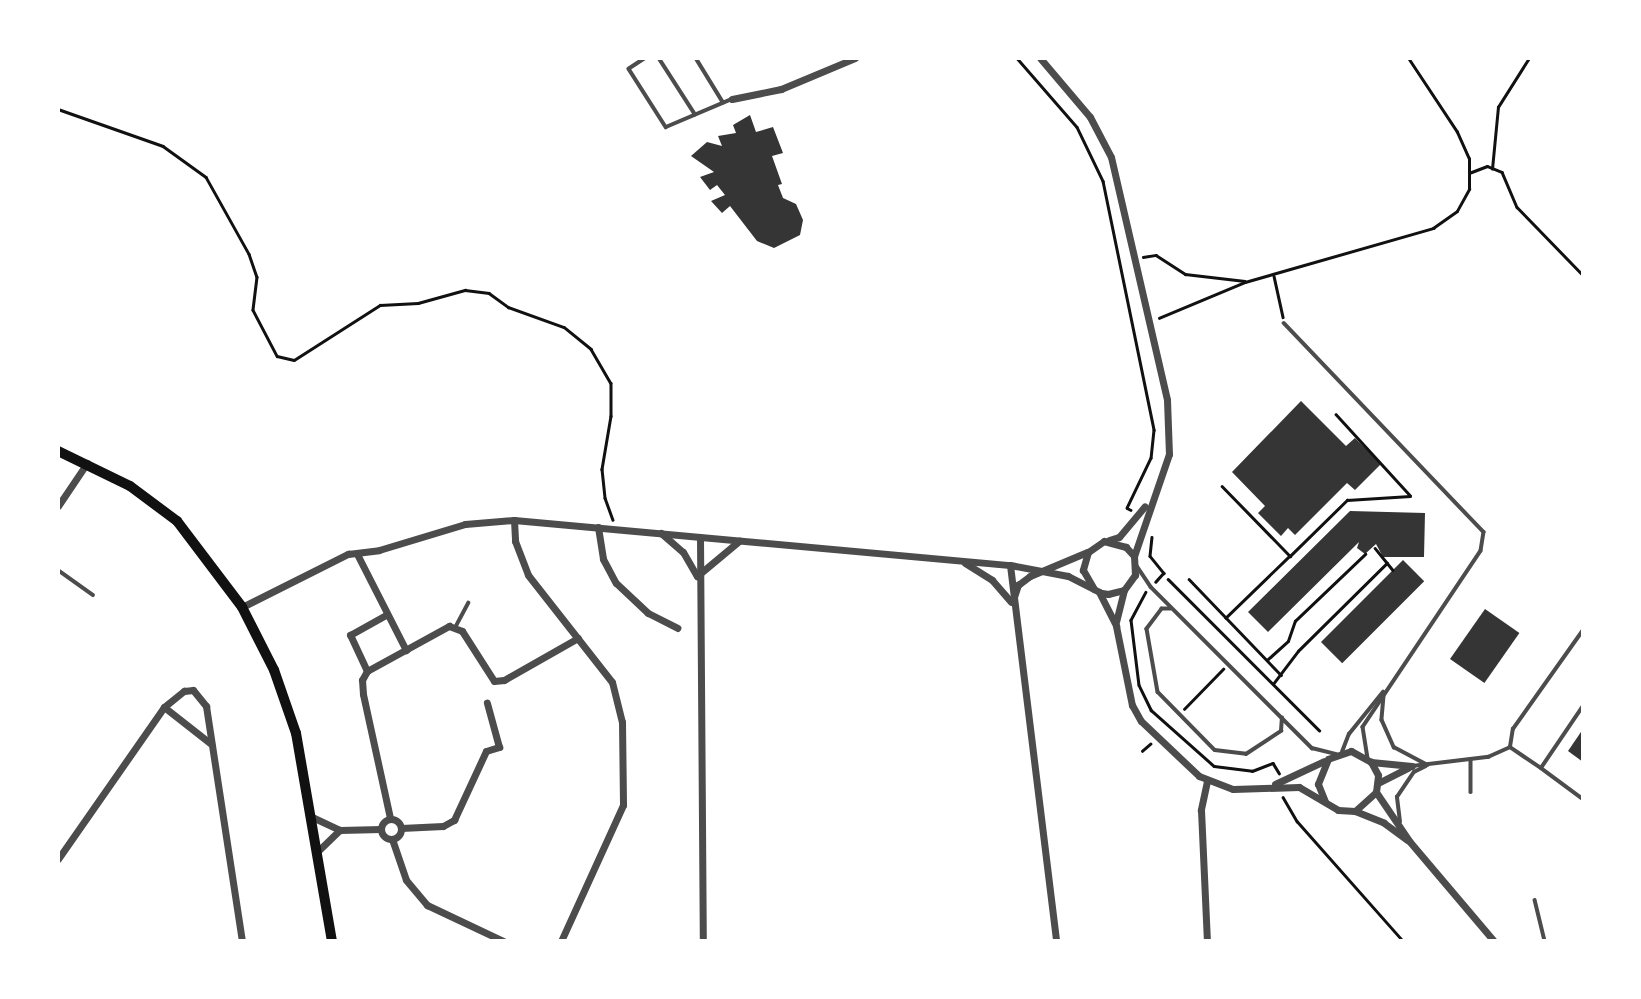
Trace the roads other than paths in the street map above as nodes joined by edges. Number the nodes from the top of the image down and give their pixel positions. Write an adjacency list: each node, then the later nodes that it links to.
1 (646, 58): 8 (lane)
2 (659, 58): 8 (lane)
3 (696, 58): 7 (lane)
4 (855, 58): 6 (street)
5 (1040, 58): 12 (street)
6 (732, 99): 7 (lane)
7 (723, 102): 8 (lane)
8 (695, 114)
9 (1284, 323): 44 (lane)
10 (58, 451): 11 (main road)
11 (88, 462): 13 (street); 34 (main road)
12 (1156, 491): 19 (street); 22 (street)
13 (58, 506)
14 (514, 520): 15 (street); 21 (street); 41 (street)
15 (598, 527): 16 (street); 39 (street)
16 (661, 533): 17 (street); 28 (street)
17 (700, 537): 18 (street); 28 (street)
18 (739, 540): 23 (street); 28 (street)
19 (1104, 541): 20 (street); 22 (street)
20 (1088, 552): 27 (street); 29 (street)
21 (357, 554): 34 (street); 36 (street)
22 (1134, 556): 25 (street)
23 (960, 561): 24 (street); 33 (street)
24 (1010, 565): 27 (street); 33 (street)
25 (1136, 565): 30 (street); 35 (lane)
26 (58, 570): 31 (lane)
27 (1045, 570): 29 (street); 33 (street)
28 (697, 576): 77 (street)
29 (1096, 590): 30 (street); 38 (street)
30 (1124, 590): 38 (street)
31 (93, 595)
32 (468, 603): 37 (lane)
33 (1012, 603): 82 (street)
34 (242, 607): 66 (main road)
35 (1173, 609): 48 (lane); 48 (lane)
36 (386, 615): 42 (street); 43 (street)
37 (456, 626): 41 (street); 42 (street)
38 (1116, 626): 58 (street)
39 (677, 628)
40 (1583, 630): 50 (lane)
41 (578, 638): 81 (street)
42 (406, 650): 43 (street)
43 (368, 671): 67 (street)
44 (1387, 688): 51 (lane); 53 (lane); 55 (lane)
45 (487, 703): 68 (street)
46 (1583, 706): 57 (lane)
47 (164, 707): 49 (street); 49 (street); 75 (street)
48 (1282, 718): 51 (lane)
49 (211, 744): 78 (street)
50 (1510, 747): 54 (lane); 57 (lane)
51 (1339, 753): 52 (street); 53 (street)
52 (1328, 759): 60 (street); 64 (street)
53 (1370, 760): 56 (street); 59 (street)
54 (1471, 760): 55 (lane); 62 (lane)
55 (1428, 765): 56 (lane); 69 (lane)
56 (1412, 766): 59 (street)
57 (1541, 768): 63 (lane)
58 (1207, 781): 60 (street); 83 (street)
59 (1378, 783): 61 (street)
60 (1281, 784): 64 (street)
61 (1376, 792): 65 (street); 69 (street)
62 (1471, 792)
63 (1583, 799)
64 (1325, 801): 65 (street)
65 (1355, 811): 73 (street)
66 (312, 817): 70 (street); 74 (main road)
67 (390, 818): 68 (street); 71 (street)
68 (401, 828): 72 (street)
69 (1401, 828): 73 (street)
70 (340, 830): 71 (street); 74 (street)
71 (381, 830): 72 (street)
72 (392, 839): 80 (street)
73 (1410, 842): 84 (street)
74 (319, 850): 79 (main road)
75 (58, 859)
76 (1535, 900): 85 (lane)
77 (702, 939)
78 (242, 941)
79 (332, 941)
80 (503, 941)
81 (561, 941)
82 (1056, 941)
83 (1207, 941)
84 (1494, 941)
85 (1545, 941)

